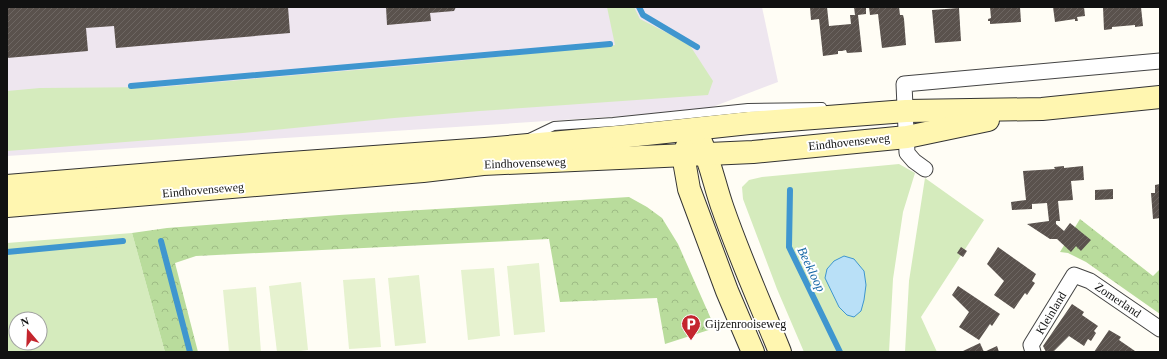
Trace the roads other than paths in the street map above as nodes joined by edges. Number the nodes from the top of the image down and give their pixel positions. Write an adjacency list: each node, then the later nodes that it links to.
1 (1160, 61): 6 (street)
2 (1160, 97): 5 (main road, Eindhovenseweg)
3 (826, 107): 10 (lane, Eindhovenseweg)
4 (841, 108): 7 (lane, Eindhovenseweg)
5 (1042, 109): 6 (main road, Eindhovenseweg); 9 (main road, Eindhovenseweg)
6 (906, 111): 7 (main road, Eindhovenseweg); 9 (street)
7 (868, 114): 8 (main road, Eindhovenseweg)
8 (695, 128): 10 (main road, Eindhovenseweg); 11 (main road); 12 (main road)
9 (907, 136): 12 (main road, Eindhovenseweg); 13 (street)
10 (512, 147): 14 (main road, Eindhovenseweg)
11 (683, 155): 12 (main road, Eindhovenseweg); 15 (main road, Eindhovenseweg); 18 (main road)
12 (707, 155): 19 (main road)
13 (925, 169)
14 (7, 186)
15 (7, 206)
16 (1074, 275): 17 (street, Zomerland); 20 (street, Kleinland)
17 (1160, 329)
18 (753, 352)
19 (780, 352)
20 (1033, 352)

